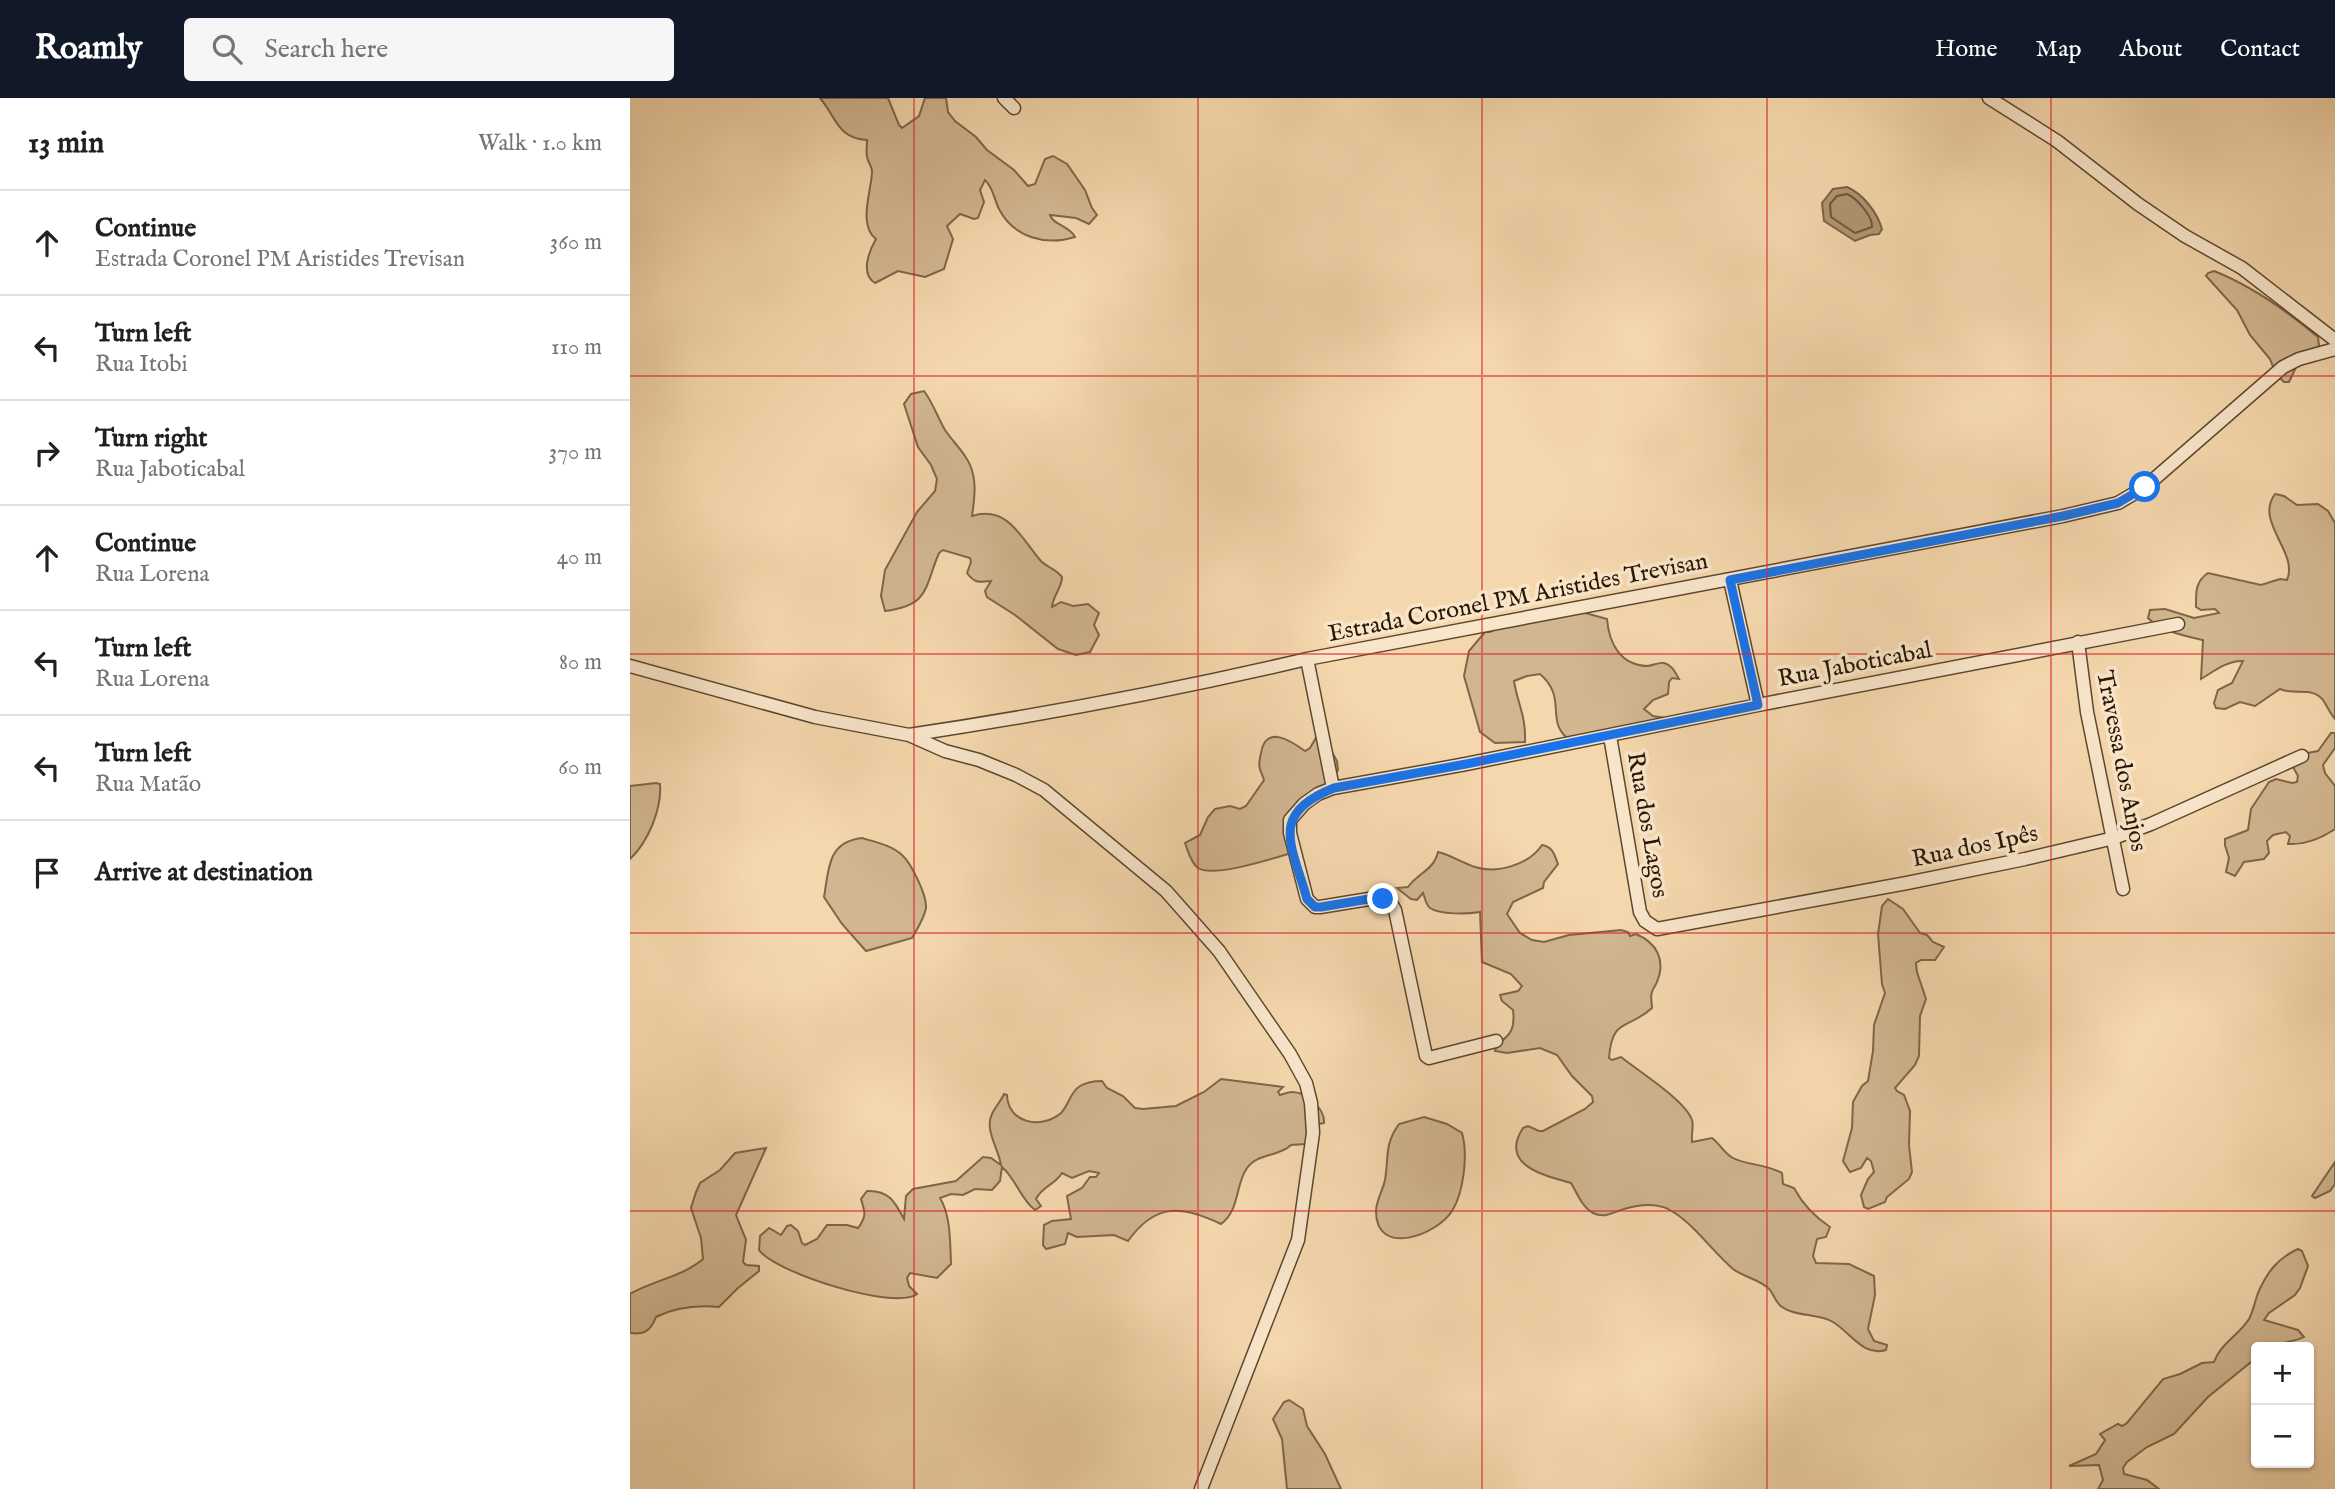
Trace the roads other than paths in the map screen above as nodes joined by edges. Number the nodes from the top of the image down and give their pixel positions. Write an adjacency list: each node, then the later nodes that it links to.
1 (1004, 98): 3 (street)
2 (1989, 98): 4 (street)
3 (1014, 108)
4 (2335, 340)
5 (2335, 349): 6 (street, Estrada Coronel PM Aristides Trevisan)
6 (1730, 580): 9 (street, Estrada Coronel PM Aristides Trevisan); 11 (street)
7 (2178, 624): 8 (street, Rua Jaboticabal)
8 (2078, 642): 11 (street, Rua Jaboticabal); 16 (street, Travessa dos Anjos)
9 (1307, 659): 12 (street, Estrada Coronel PM Aristides Trevisan); 15 (street)
10 (630, 666): 12 (street)
11 (1758, 705): 13 (street, Rua Jaboticabal)
12 (909, 735): 20 (street)
13 (1610, 736): 15 (street, Rua Jaboticabal); 18 (street, Rua dos Lagos)
14 (2302, 756): 16 (street, Rua dos Ipês)
15 (1334, 788): 19 (street, Rua Jaboticabal)
16 (2114, 838): 17 (street, Travessa dos Anjos); 18 (street, Rua dos Ipês)
17 (2123, 889)
18 (1644, 921)
19 (1496, 1041)
20 (1201, 1489)

